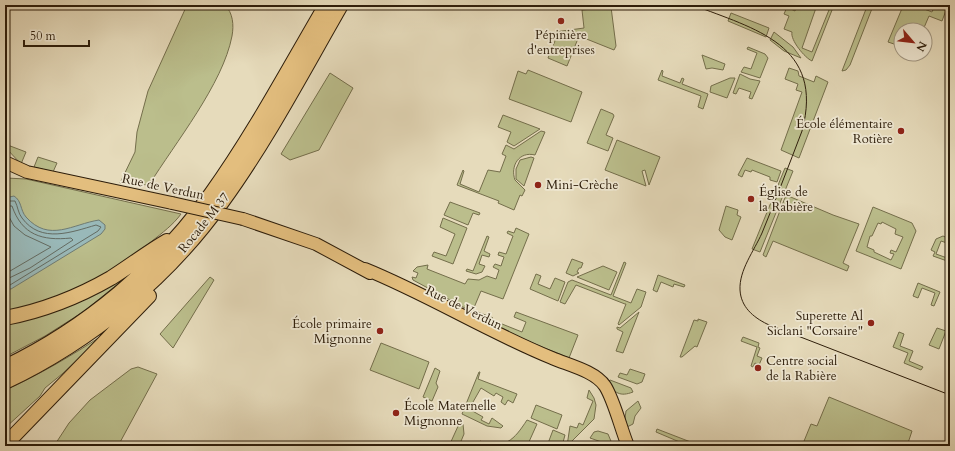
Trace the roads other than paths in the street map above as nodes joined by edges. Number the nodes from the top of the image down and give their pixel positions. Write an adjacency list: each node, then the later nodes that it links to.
1 (326, 5): 6 (highway, Rocade M 37)
2 (341, 5): 7 (highway, Rocade M 37)
3 (5, 162): 4 (main road, Rue de Verdun)
4 (18, 169): 5 (main road, Rue de Verdun); 12 (main road, Rue de Verdun, bridge)
5 (5, 170)
6 (180, 234): 8 (highway); 9 (highway, Rocade M 37)
7 (176, 258): 10 (highway, Rocade M 37); 11 (highway)
8 (5, 318)
9 (5, 367)
10 (5, 382)
11 (5, 445)
12 (628, 446)

